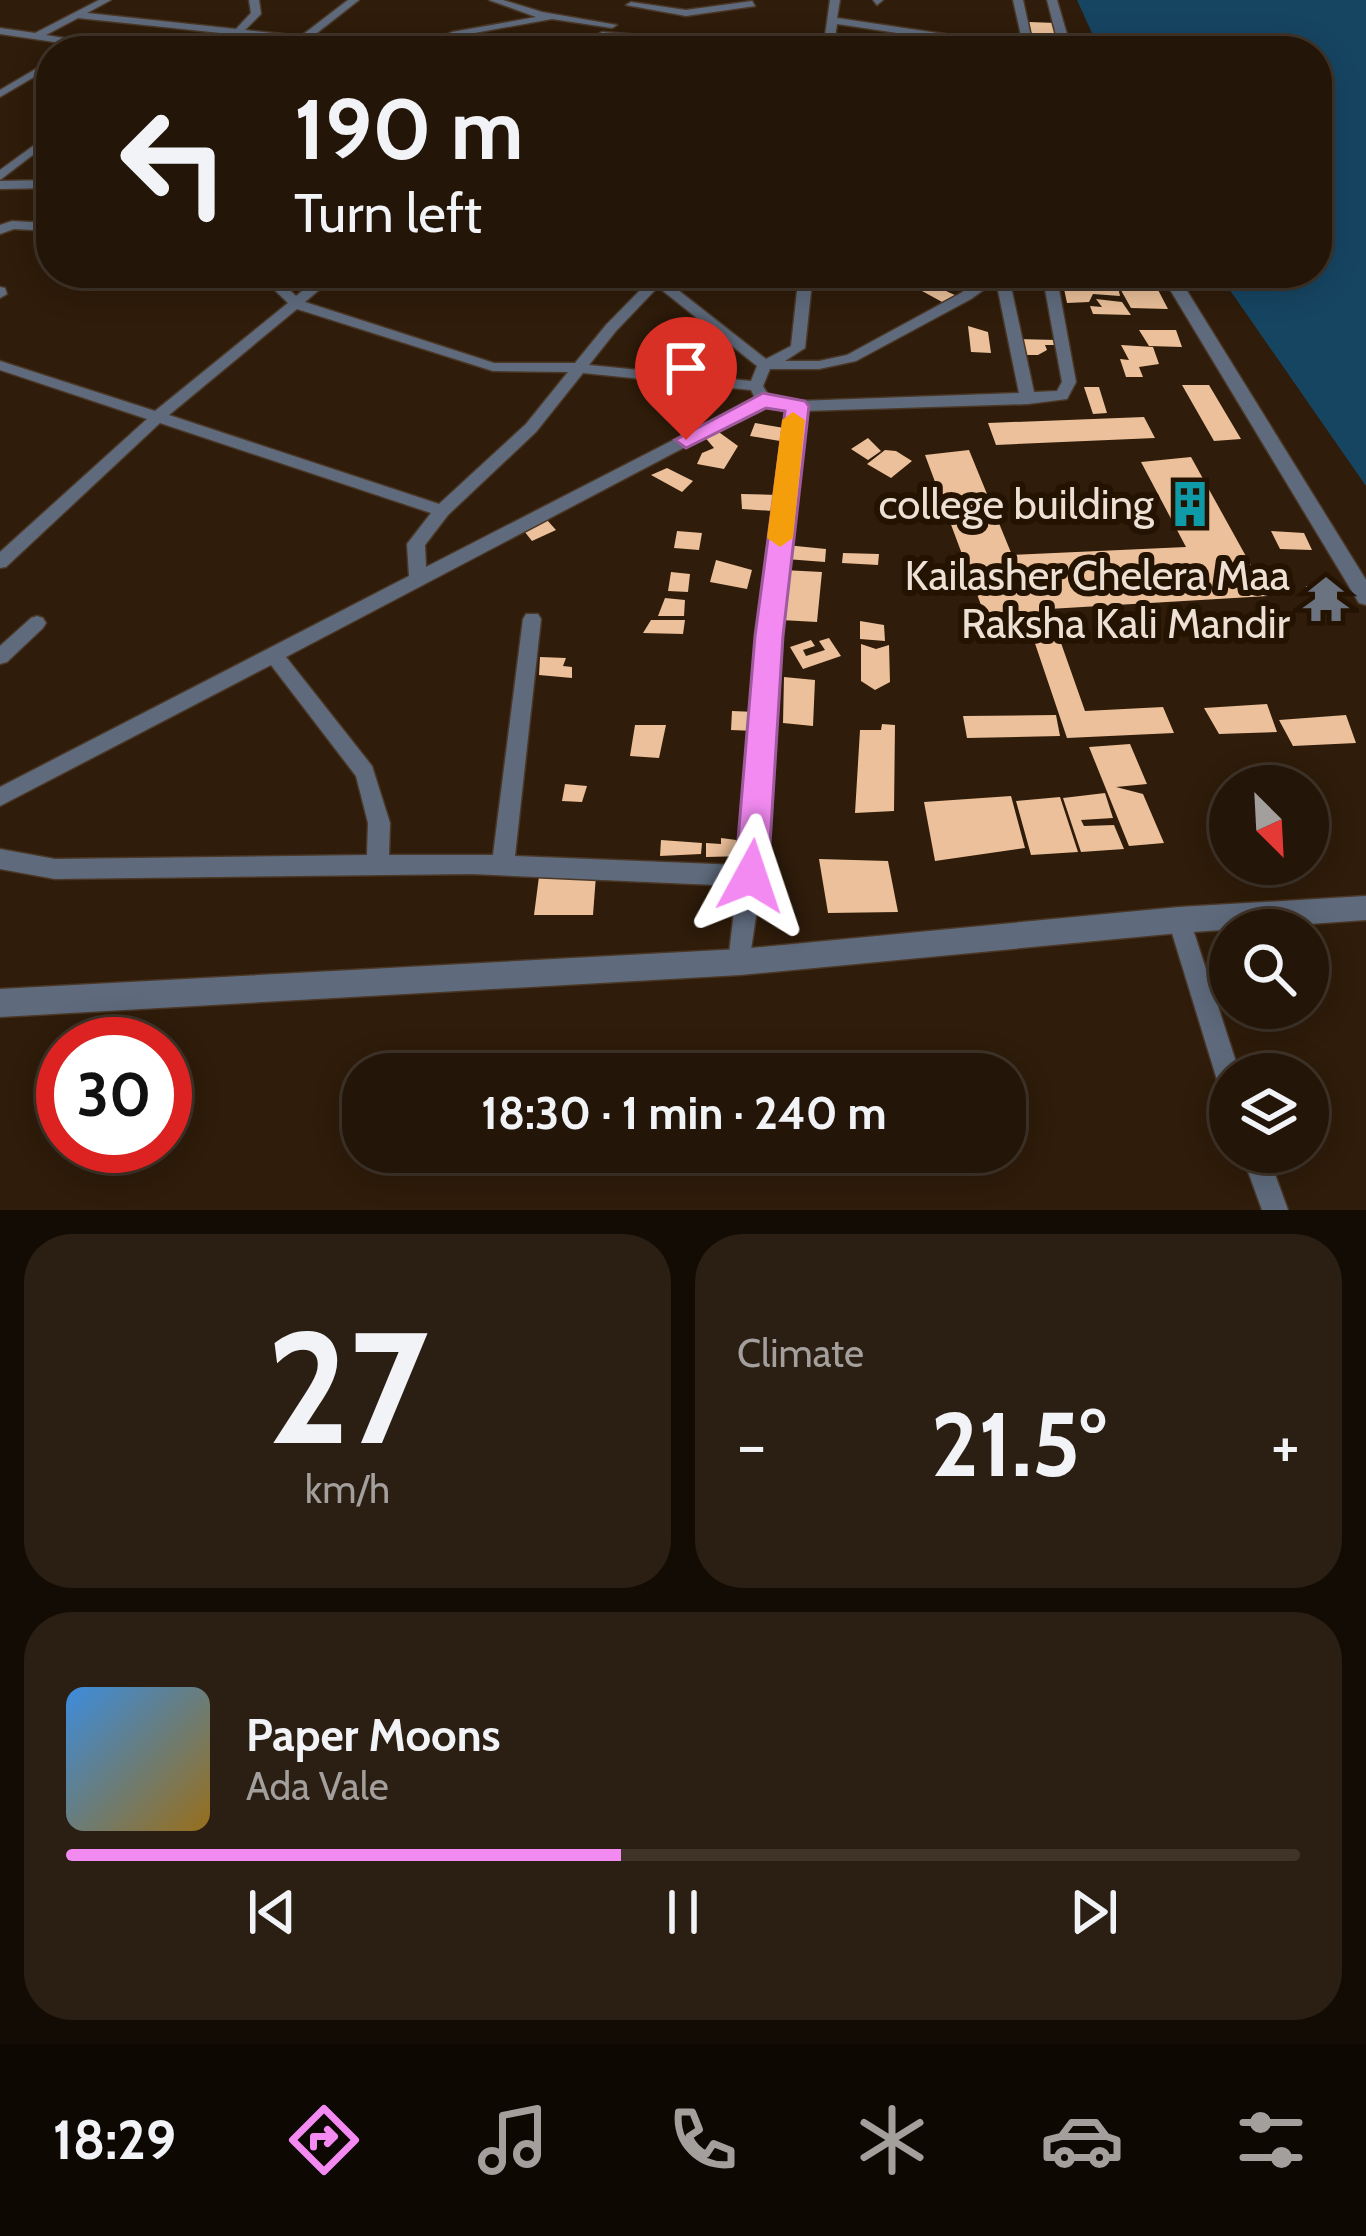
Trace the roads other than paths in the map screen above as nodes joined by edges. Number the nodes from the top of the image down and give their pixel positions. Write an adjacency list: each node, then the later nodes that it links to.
1 (106, 0): 11 (street)
2 (254, 0): 18 (street)
3 (354, 0): 22 (street)
4 (494, 0): 12 (street)
5 (835, 0): 14 (street)
6 (1018, 0): 27 (street)
7 (1052, 0): 28 (street)
8 (634, 3): 9 (street); 15 (street)
9 (752, 4)
10 (588, 10): 13 (street)
11 (76, 15): 18 (street); 29 (street)
12 (550, 17): 13 (street); 23 (street)
13 (580, 20): 15 (street)
14 (830, 20): 25 (street); 26 (street)
15 (612, 25): 19 (street)
16 (0, 31): 17 (street)
17 (14, 33): 29 (street); 30 (street)
18 (238, 33): 20 (street); 21 (street)
19 (602, 35): 24 (street)
20 (235, 36)
21 (270, 36)
22 (307, 36)
23 (450, 36)
24 (616, 36)
25 (827, 36)
26 (915, 36)
27 (1026, 36)
28 (1062, 36)
29 (34, 37)
30 (0, 41)
31 (36, 72): 32 (street)
32 (0, 94)
33 (36, 149): 34 (street)
34 (0, 180): 35 (street)
35 (36, 183)
36 (36, 226): 37 (street)
37 (0, 230)
38 (280, 288): 47 (street)
39 (315, 288): 47 (street)
40 (647, 288): 51 (street)
41 (671, 288): 48 (street)
42 (805, 288): 48 (street)
43 (978, 288): 49 (street)
44 (1003, 288): 54 (street)
45 (1052, 288): 54 (street)
46 (1177, 288): 60 (street)
47 (297, 304): 51 (street); 56 (street)
48 (764, 365): 49 (street); 53 (street)
49 (819, 365): 55 (street)
50 (8, 367): 52 (street); 56 (street)
51 (579, 368): 53 (street); 57 (street)
52 (0, 385)
53 (760, 393): 55 (street); 59 (street)
54 (1028, 400): 55 (street)
55 (803, 406): 69 (street)
56 (160, 415): 57 (street); 58 (street)
57 (442, 511): 59 (street)
58 (0, 562)
59 (418, 581): 63 (street)
60 (1366, 597)
61 (532, 619): 68 (street)
62 (37, 623): 64 (street)
63 (275, 656): 65 (street); 67 (street)
64 (0, 658)
65 (0, 797)
66 (0, 859): 67 (street)
67 (378, 866): 68 (street)
68 (503, 866): 69 (street)
69 (751, 876): 72 (street)
70 (1366, 908): 71 (street)
71 (1179, 920): 72 (street); 74 (street)
72 (740, 962): 73 (street)
73 (0, 1003)
74 (1221, 1053)
75 (1262, 1173): 76 (street)
76 (1275, 1210)

